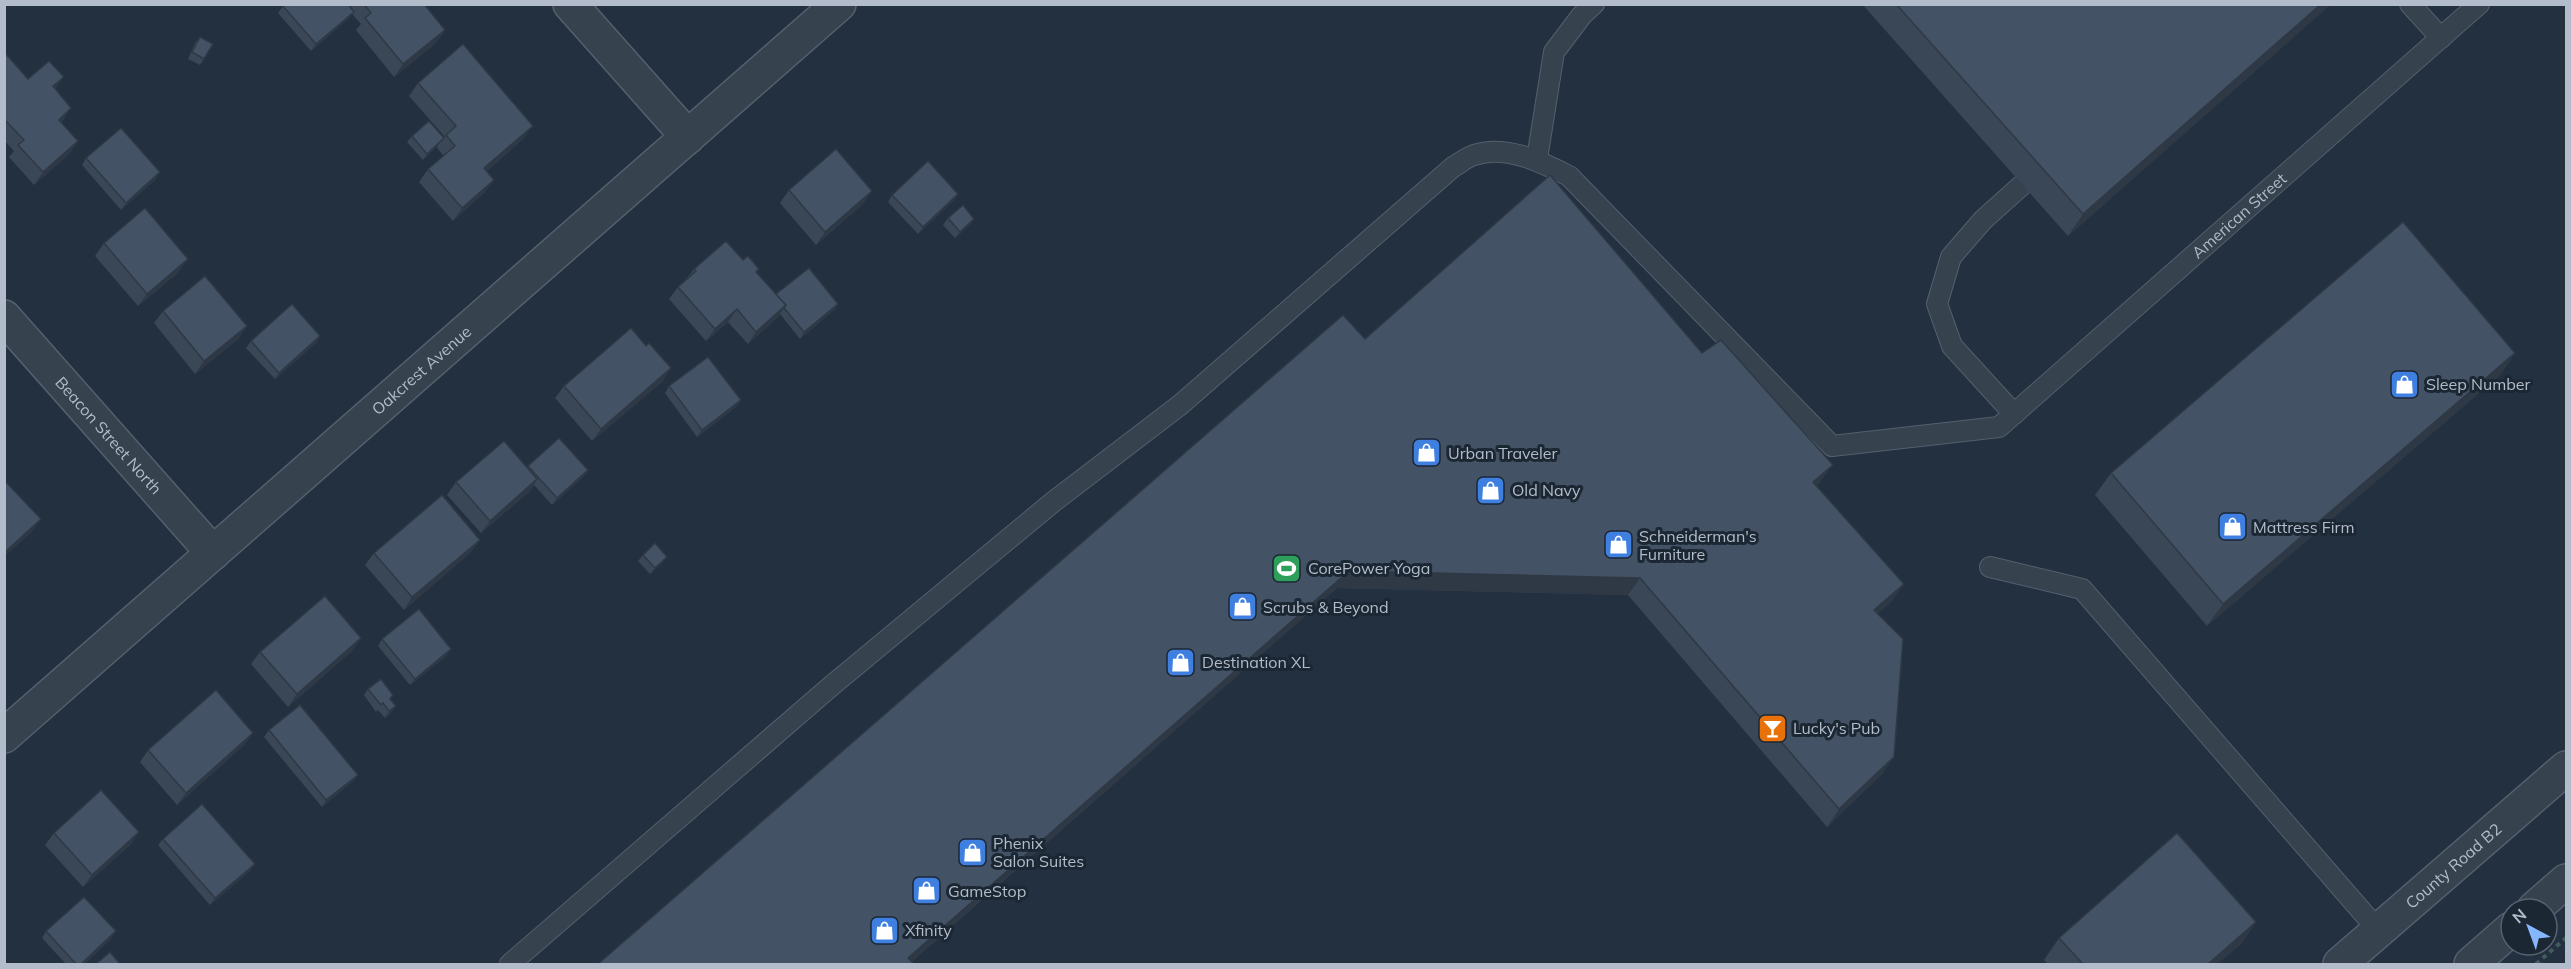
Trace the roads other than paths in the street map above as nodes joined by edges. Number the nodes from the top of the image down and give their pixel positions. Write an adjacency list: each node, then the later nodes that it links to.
1 (570, 4): 7 (street)
2 (839, 4): 7 (street, Oakcrest Avenue)
3 (1594, 4): 8 (lane)
4 (2410, 4): 6 (lane)
5 (2479, 4): 6 (lane, American Street)
6 (2441, 38): 11 (lane, American Street)
7 (688, 137): 12 (street, Oakcrest Avenue)
8 (1537, 159): 11 (lane); 20 (lane)
9 (2050, 162): 11 (lane)
10 (4, 317): 12 (street, Beacon Street North)
11 (2006, 421)
12 (213, 554): 14 (street, Oakcrest Avenue)
13 (1990, 567): 18 (lane)
14 (4, 736)
15 (2566, 768): 18 (street, County Road B2)
16 (2566, 881): 17 (street)
17 (2548, 897)
18 (2378, 930): 21 (street, County Road B2)
19 (2499, 940): 22 (street)
20 (510, 964)
21 (2340, 964)
22 (2471, 964)

